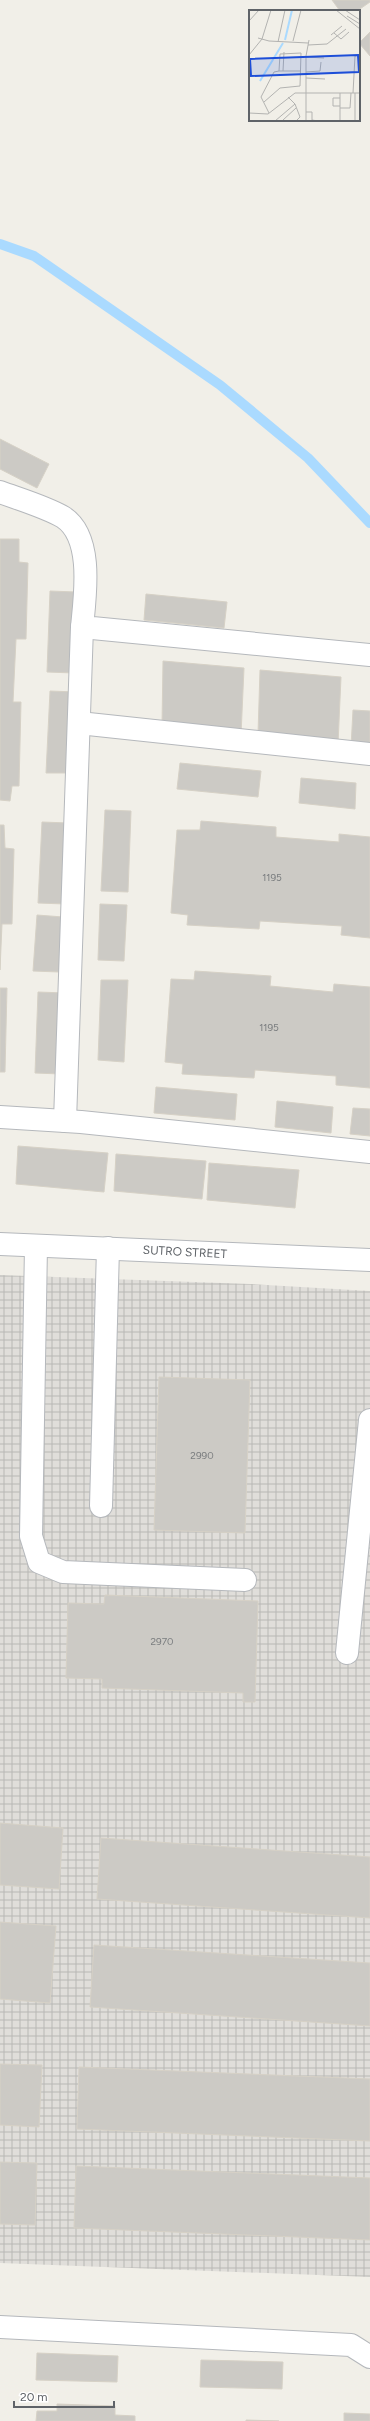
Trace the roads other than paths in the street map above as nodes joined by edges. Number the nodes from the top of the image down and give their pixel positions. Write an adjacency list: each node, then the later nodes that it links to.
1 (0, 492): 2 (street)
2 (82, 627): 3 (street); 4 (street)
3 (370, 655)
4 (79, 723): 5 (street); 7 (street)
5 (370, 754)
6 (0, 1117): 7 (street)
7 (64, 1121): 8 (street)
8 (370, 1152)
9 (0, 1244): 10 (street, SUTRO STREET)
10 (36, 1246): 11 (street, SUTRO STREET); 15 (street)
11 (108, 1248): 12 (street, SUTRO STREET); 14 (street)
12 (370, 1260)
13 (370, 1420): 16 (street)
14 (100, 1506)
15 (245, 1580)
16 (347, 1653)
17 (0, 2327): 18 (street)
18 (370, 2357)

